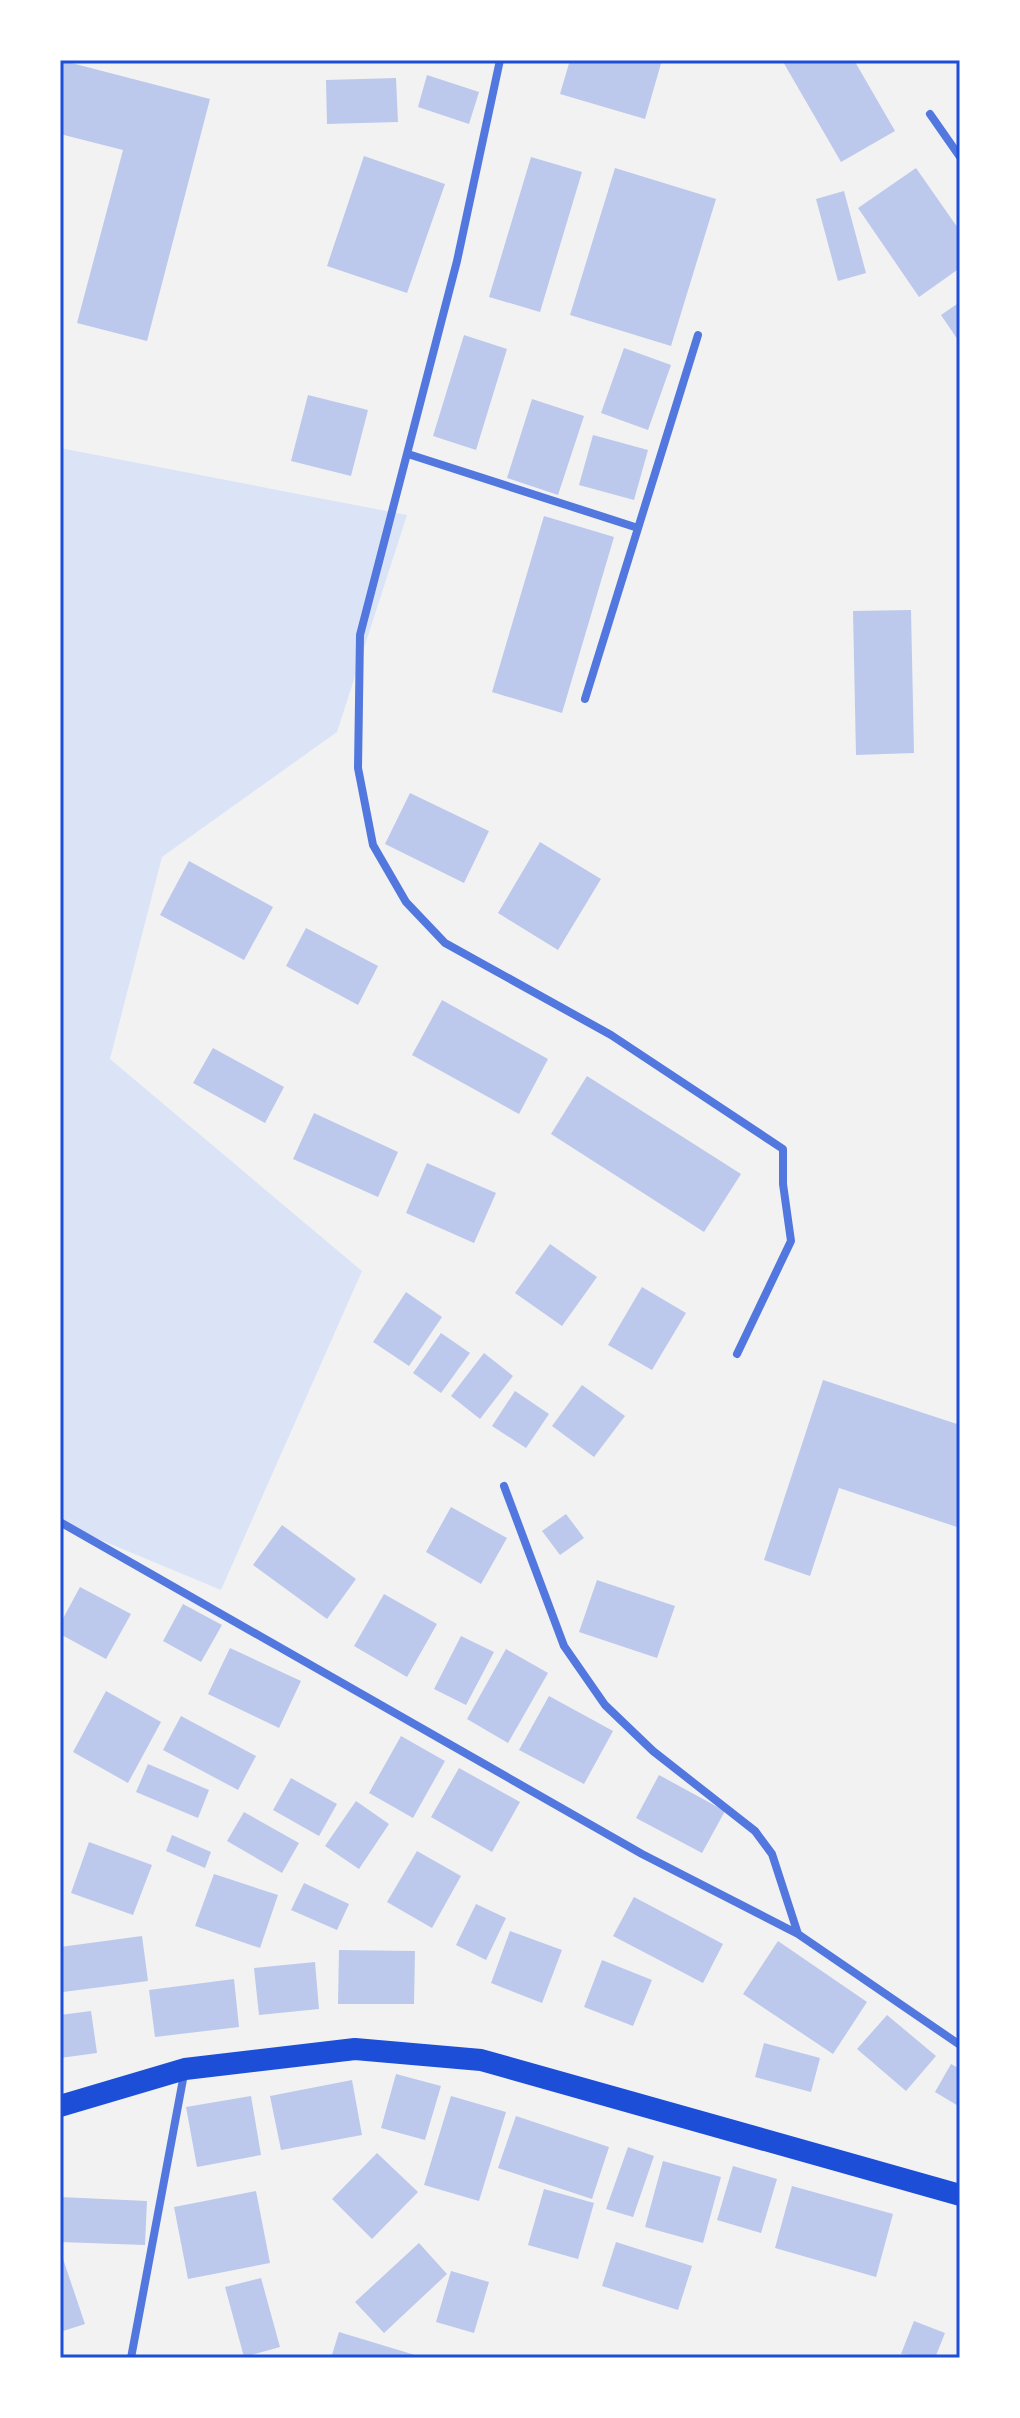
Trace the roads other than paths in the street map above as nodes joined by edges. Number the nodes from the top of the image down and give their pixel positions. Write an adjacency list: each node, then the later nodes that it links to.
1 (500, 60): 5 (street)
2 (930, 114): 3 (street)
3 (960, 157)
4 (698, 335): 6 (street)
5 (408, 454): 6 (street); 8 (street)
6 (638, 528): 7 (street)
7 (585, 699)
8 (737, 1354)
9 (504, 1486): 11 (street)
10 (60, 1522): 11 (street)
11 (798, 1934): 12 (street)
12 (960, 2045)
13 (185, 2069): 14 (highway); 15 (highway); 16 (street)
14 (60, 2106)
15 (960, 2195)
16 (131, 2358)

